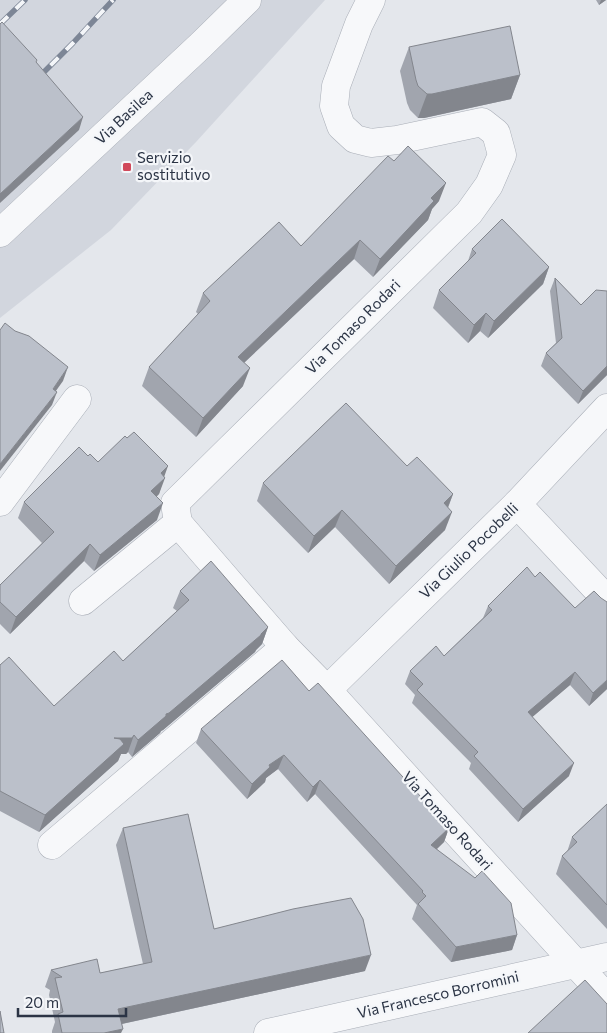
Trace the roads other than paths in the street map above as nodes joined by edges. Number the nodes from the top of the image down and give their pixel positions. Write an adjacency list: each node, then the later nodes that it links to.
1 (247, 0): 3 (street, Via Basilea)
2 (371, 0): 8 (street, Via Tomaso Rodari)
3 (0, 233)
4 (78, 399): 6 (street)
5 (607, 408): 7 (street, Via Giulio Pocobelli)
6 (0, 502)
7 (518, 504): 9 (street); 12 (street, Via Giulio Pocobelli)
8 (178, 523): 10 (street); 11 (street, Via Tomaso Rodari)
9 (607, 600)
10 (83, 601)
11 (285, 647): 12 (street, Via Tomaso Rodari); 13 (street)
12 (328, 690): 15 (street, Via Tomaso Rodari)
13 (52, 845)
14 (607, 957): 15 (street, Via Francesco Borromini)
15 (576, 964): 16 (street, Via Tomaso Rodari); 17 (street, Via Francesco Borromini)
16 (607, 998)
17 (268, 1033)

